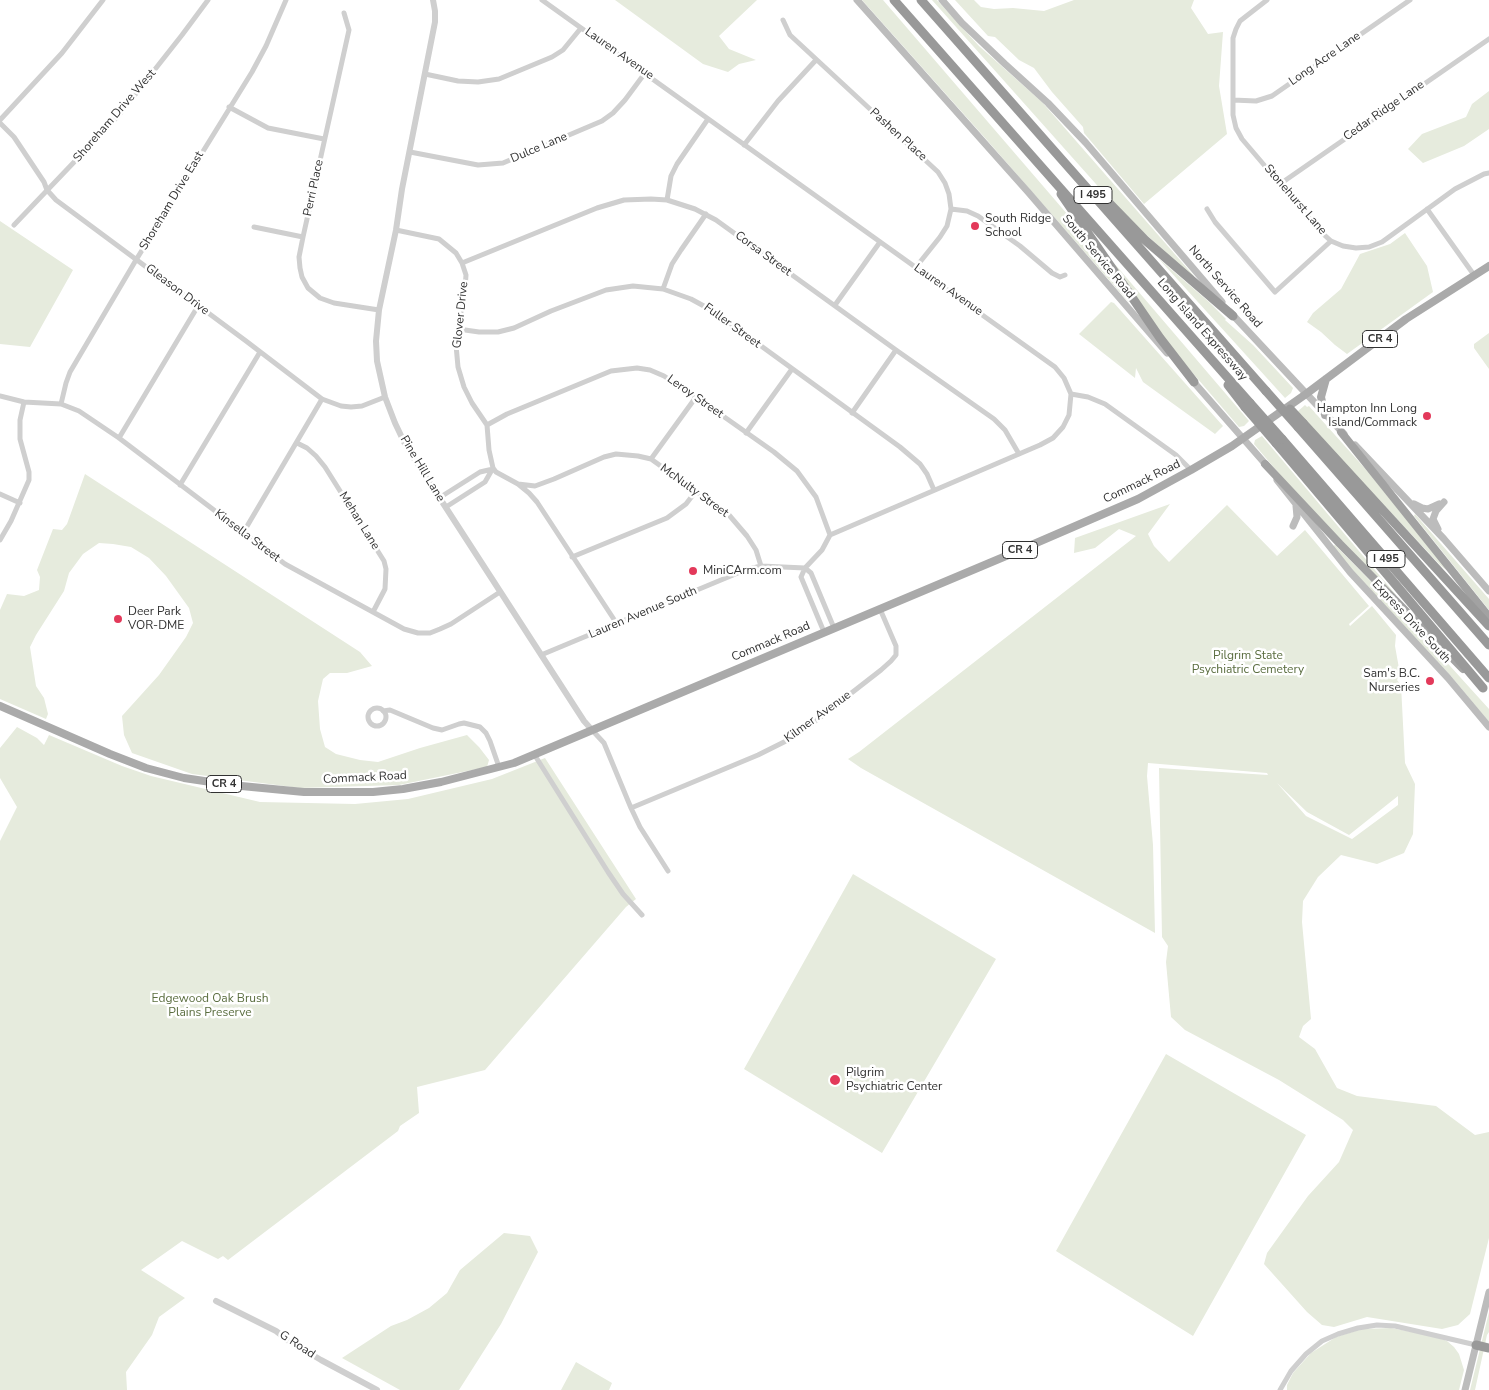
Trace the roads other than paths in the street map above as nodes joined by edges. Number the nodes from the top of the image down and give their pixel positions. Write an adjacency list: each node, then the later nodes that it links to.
1 (103, 0): 22 (street)
2 (208, 0): 30 (street, Shoreham Drive West)
3 (286, 0): 20 (street, Shoreham Drive East)
4 (433, 0): 18 (street, Pine Hill Lane)
5 (542, 0): 14 (street, Lauren Avenue)
6 (857, 0): 58 (main road, South Service Road)
7 (894, 0): 26 (highway, Long Island Expressway / I 495)
8 (921, 0): 29 (highway, Long Island Expressway / I 495)
9 (942, 0): 52 (main road, North Service Road)
10 (1266, 0): 19 (street, Stonehurst Lane)
11 (1410, 0): 19 (street, Long Acre Lane)
12 (344, 14): 23 (street, Perri Place)
13 (783, 20): 16 (street, Pashen Place)
14 (581, 28): 17 (street, Lauren Avenue); 18 (street)
15 (1489, 39): 28 (street, Cedar Ridge Lane)
16 (816, 60): 24 (street); 32 (street, Pashen Place)
17 (645, 73): 21 (street, Lauren Avenue); 25 (street, Dulce Lane)
18 (425, 74): 25 (street, Pine Hill Lane)
19 (1233, 100): 28 (street, Stonehurst Lane)
20 (230, 107): 23 (street); 42 (street, Shoreham Drive East)
21 (708, 119): 24 (street, Lauren Avenue); 31 (street)
22 (0, 122): 30 (street, Gleason Drive)
23 (324, 139): 39 (street, Perri Place)
24 (744, 144): 41 (street, Lauren Avenue)
25 (410, 152): 38 (street, Pine Hill Lane)
26 (1046, 171): 58 (highway); 75 (highway, Long Island Expressway / I 495, bridge)
27 (1489, 173): 34 (street, Stonehurst Lane)
28 (1280, 184): 40 (street, Stonehurst Lane)
29 (1087, 188): 52 (highway); 70 (highway, Long Island Expressway / I 495, bridge)
30 (47, 190): 36 (street, Shoreham Drive West); 42 (street, Gleason Drive)
31 (667, 200): 35 (street, Corsa Street); 43 (street, Corsa Street)
32 (952, 209): 45 (street); 46 (street)
33 (1207, 209): 40 (street)
34 (1427, 209): 40 (street, Stonehurst Lane); 47 (street)
35 (706, 214): 48 (street); 49 (street, Corsa Street)
36 (14, 225)
37 (254, 227): 39 (street)
38 (396, 230): 43 (street, Glover Drive); 51 (street, Pine Hill Lane)
39 (303, 237): 51 (street, Perri Place)
40 (1331, 241)
41 (880, 242): 45 (street, Lauren Avenue); 49 (street)
42 (136, 260): 50 (street, Gleason Drive); 66 (street, Shoreham Drive East)
43 (462, 263): 53 (street, Glover Drive)
44 (1489, 266): 47 (main road, Commack Road / CR 4)
45 (916, 267): 59 (street, Lauren Avenue)
46 (1065, 275)
47 (1474, 275): 57 (main road, Commack Road / CR 4)
48 (663, 288): 53 (street, Fuller Street); 56 (street, Fuller Street)
49 (835, 305): 54 (street, Corsa Street)
50 (198, 306): 55 (street, Gleason Drive); 73 (street)
51 (378, 310): 62 (street, Pine Hill Lane)
52 (1233, 316): 60 (main road, North Service Road)
53 (458, 329): 69 (street, Glover Drive)
54 (896, 350): 67 (street); 77 (street, Corsa Street)
55 (260, 352): 64 (street, Gleason Drive); 83 (street)
56 (792, 369): 67 (street, Fuller Street); 72 (street)
57 (1326, 379): 60 (main road, Commack Road / CR 4); 68 (main road)
58 (1194, 382): 74 (main road, South Service Road)
59 (1071, 394): 77 (street); 81 (street)
60 (1306, 394): 68 (main road, North Service Road); 74 (main road, Commack Road / CR 4)
61 (0, 396): 65 (street, Kinsella Street)
62 (385, 397): 64 (street, Gleason Drive); 87 (street, Pine Hill Lane)
63 (696, 397): 69 (street, Leroy Street); 72 (street, Leroy Street); 78 (street)
64 (322, 399): 76 (street)
65 (24, 402): 66 (street, Kinsella Street); 89 (street)
66 (61, 404): 73 (street, Kinsella Street)
67 (852, 413): 84 (street, Fuller Street)
68 (1325, 415): 71 (main road, North Service Road)
69 (487, 425): 80 (street, Glover Drive)
70 (1301, 425): 108 (highway); 111 (highway, I 495)
71 (1342, 432): 88 (main road, North Service Road); 106 (highway)
72 (746, 433): 94 (street, Leroy Street)
73 (118, 438): 83 (street, Kinsella Street)
74 (1243, 438): 79 (main road, Express Drive South); 81 (main road, Commack Road / CR 4)
75 (1279, 441): 113 (highway, Long Island Expressway / I 495); 114 (highway)
76 (297, 443): 93 (street); 105 (street, Mehan Lane)
77 (1019, 454): 84 (street)
78 (651, 459): 82 (street, McNulty Street); 85 (street, McNulty Street)
79 (1265, 464): 90 (main road, Express Drive South); 114 (highway)
80 (494, 468): 82 (street); 87 (street); 91 (street)
81 (1190, 470): 104 (main road, Commack Road / CR 4)
82 (518, 484): 97 (street)
83 (180, 486): 93 (street, Kinsella Street)
84 (934, 490): 94 (street)
85 (696, 491): 97 (street); 99 (street, McNulty Street)
86 (0, 494): 89 (street)
87 (439, 498): 91 (street, Pine Hill Lane)
88 (1408, 501): 95 (main road, North Service Road); 95 (main road)
89 (20, 503): 96 (street)
90 (1296, 505): 92 (main road, Express Drive South); 92 (main road)
91 (446, 508): 103 (street, Pine Hill Lane)
92 (1313, 527): 117 (main road, Express Drive South)
93 (243, 533): 105 (street, Kinsella Street)
94 (830, 535): 100 (street)
95 (1444, 539): 98 (main road, North Service Road)
96 (0, 540)
97 (572, 557): 107 (street)
98 (1466, 565): 101 (main road); 102 (main road, North Service Road)
99 (761, 566): 100 (street, Lauren Avenue South); 107 (street, Lauren Avenue South)
100 (805, 568): 109 (street); 110 (street)
101 (1489, 582)
102 (1489, 591)
103 (500, 592): 105 (street, Kinsella Street); 112 (street, Pine Hill Lane)
104 (880, 609): 109 (main road, Commack Road / CR 4); 121 (street, Kilmer Avenue)
105 (373, 612)
106 (1489, 617)
107 (617, 624): 112 (street, Lauren Avenue South)
108 (1489, 626)
109 (834, 628): 110 (main road, Commack Road / CR 4)
110 (824, 632): 118 (main road, Commack Road / CR 4)
111 (1489, 645)
112 (541, 655): 118 (street, Pine Hill Lane)
113 (1489, 678)
114 (1486, 692)
115 (0, 706): 120 (main road, Commack Road / CR 4)
116 (383, 711): 120 (street)
117 (1489, 727)
118 (592, 730): 119 (main road, Commack Road / CR 4); 121 (street)
119 (534, 754): 120 (main road, Commack Road / CR 4); 123 (street)
120 (499, 767)
121 (630, 808): 122 (street)
122 (668, 871)
123 (642, 915)
124 (1489, 1292): 126 (main road)
125 (216, 1301): 128 (street, G Road)
126 (1476, 1345): 127 (highway); 129 (street); 130 (main road)
127 (1489, 1348)
128 (377, 1390)
129 (1280, 1390)
130 (1464, 1390)

